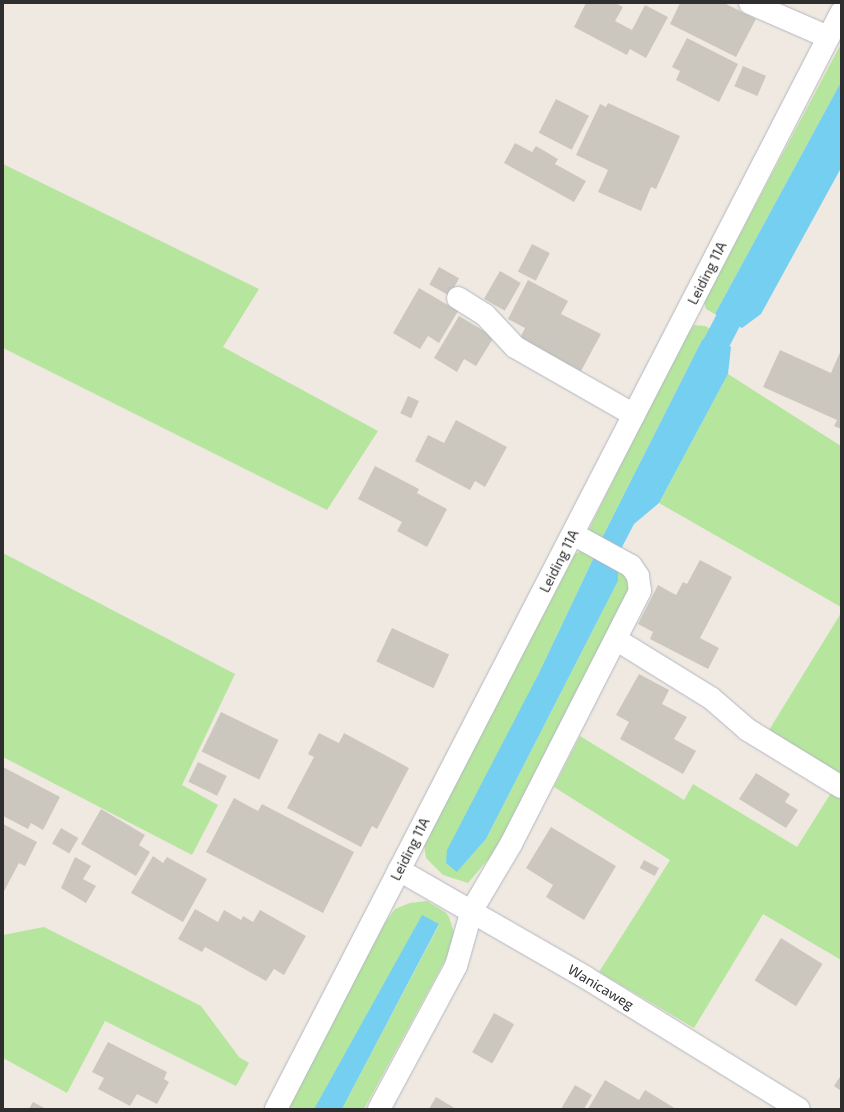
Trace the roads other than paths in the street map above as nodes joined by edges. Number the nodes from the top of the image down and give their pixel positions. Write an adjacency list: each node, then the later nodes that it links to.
1 (750, 3): 3 (street)
2 (841, 13): 3 (street, Leiding 11A)
3 (828, 37): 5 (street, Leiding 11A)
4 (458, 298): 5 (street)
5 (634, 415): 6 (street, Leiding 11A)
6 (578, 537): 7 (street); 9 (street, Leiding 11A)
7 (617, 640): 8 (street); 10 (street)
8 (841, 787)
9 (399, 870): 10 (street, Wanicaweg); 11 (street, Leiding 11A)
10 (472, 910): 12 (street); 13 (street, Wanicaweg)
11 (276, 1109)
12 (379, 1109)
13 (799, 1109)

